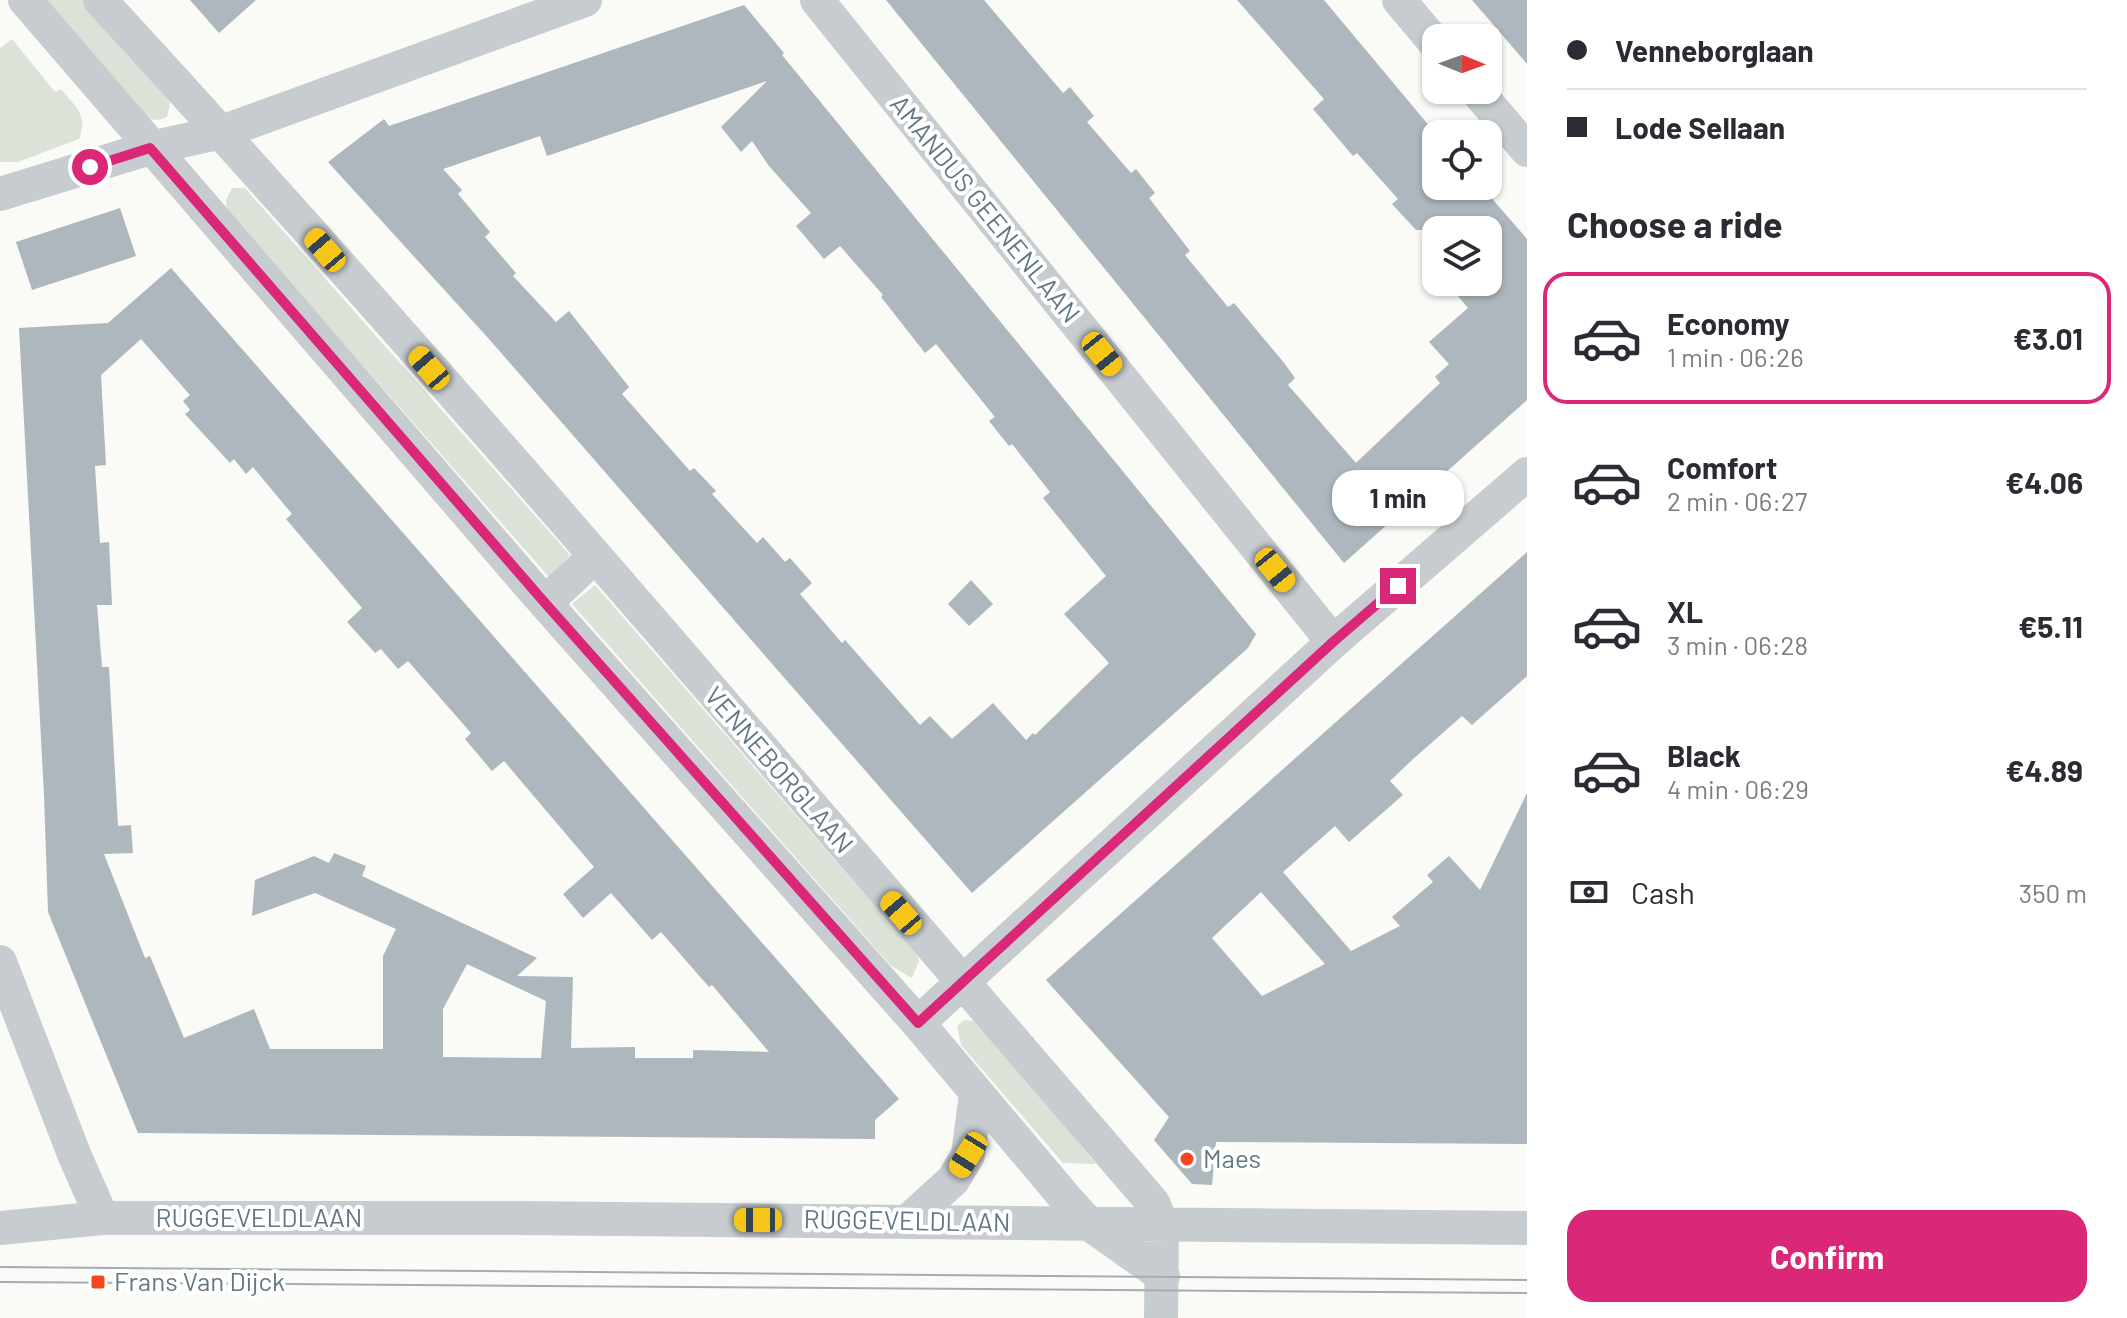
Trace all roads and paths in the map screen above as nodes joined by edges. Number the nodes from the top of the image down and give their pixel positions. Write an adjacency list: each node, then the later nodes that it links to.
1 (25, 0): 9 (street)
2 (100, 0): 8 (street, VENNEBORGLAAN)
3 (585, 0): 8 (street)
4 (817, 0): 15 (street, AMANDUS GEENENLAAN)
5 (1399, 0): 6 (street)
6 (1422, 27)
7 (1488, 104): 10 (street)
8 (222, 132): 9 (street); 13 (street, VENNEBORGLAAN)
9 (150, 148): 11 (street); 14 (street)
10 (1527, 150)
11 (0, 194)
12 (1527, 474): 15 (street)
13 (594, 557): 14 (street); 17 (street, VENNEBORGLAAN)
14 (545, 603): 18 (street)
15 (1333, 642): 17 (street)
16 (0, 962): 20 (street)
17 (963, 984): 18 (street); 23 (street, VENNEBORGLAAN)
18 (918, 1023): 19 (street)
19 (976, 1094): 21 (street); 22 (street)
20 (102, 1218): 21 (street, RUGGEVELDLAAN); 24 (street, RUGGEVELDLAAN)
21 (908, 1221): 22 (street, RUGGEVELDLAAN)
22 (1088, 1223): 23 (street, RUGGEVELDLAAN); 26 (street)
23 (1162, 1225): 25 (street, RUGGEVELDLAAN); 26 (street, VENNEBORGLAAN)
24 (0, 1228)
25 (1527, 1228)
26 (1163, 1276): 27 (street, VENNEBORGLAAN)
27 (1161, 1318)

